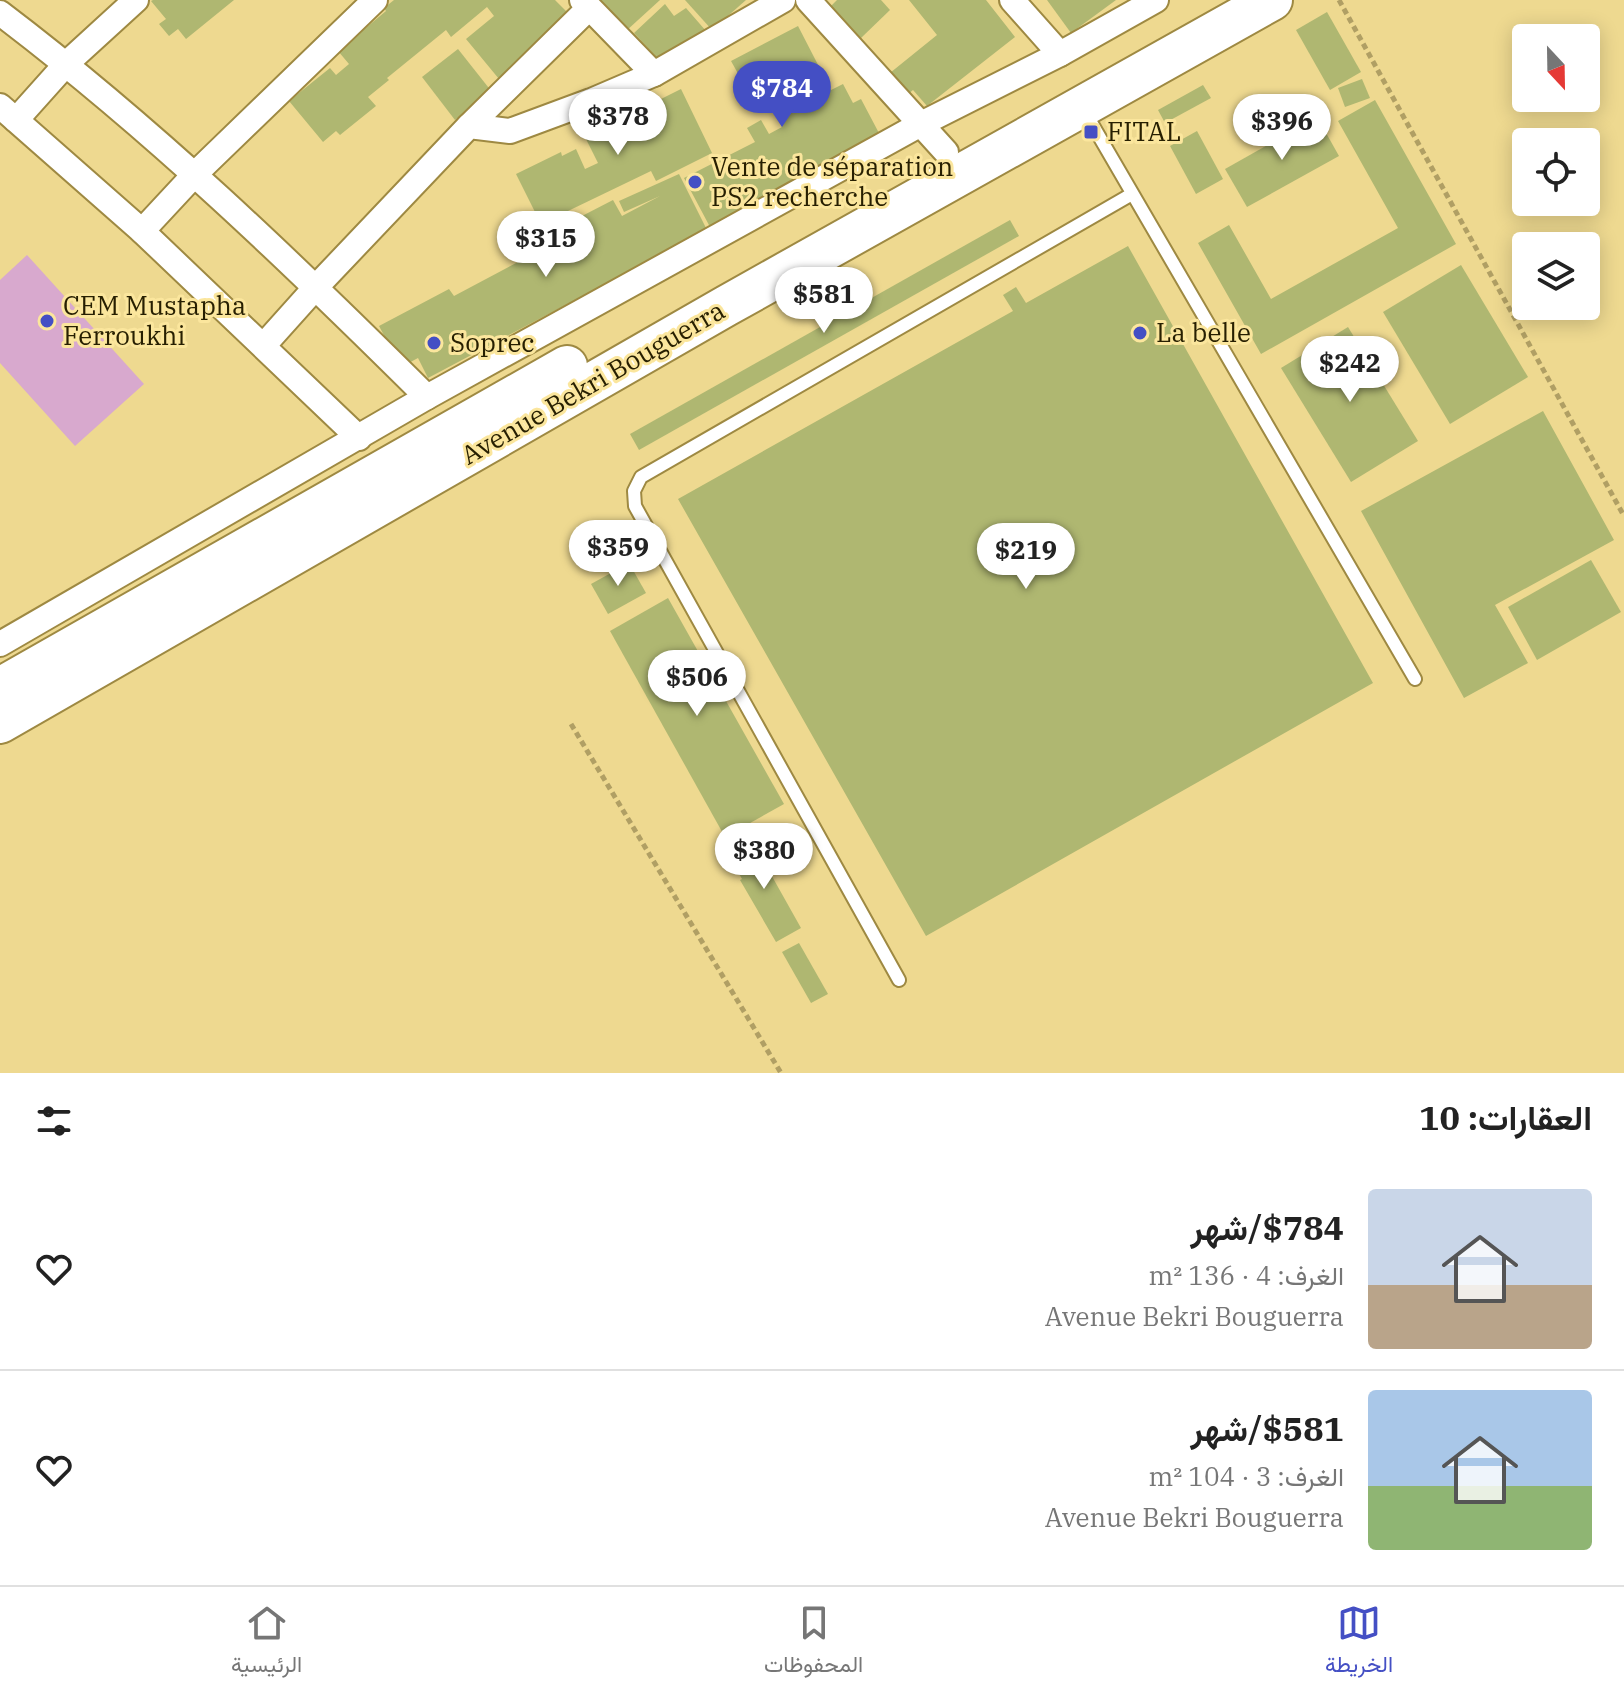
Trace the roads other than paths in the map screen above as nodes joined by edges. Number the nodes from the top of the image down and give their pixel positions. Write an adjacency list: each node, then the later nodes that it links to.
1 (136, 0): 12 (street)
2 (375, 0): 18 (street)
3 (783, 0): 13 (street)
4 (808, 0): 17 (street)
5 (1012, 0): 11 (street)
6 (1156, 0): 11 (street)
7 (1219, 0): 17 (highway, Avenue Bekri Bouguerra)
8 (1272, 0): 14 (highway, Avenue Bekri Bouguerra)
9 (586, 4): 13 (street); 16 (street)
10 (0, 13): 12 (street)
11 (1060, 54): 17 (street)
12 (67, 63): 15 (street); 18 (street)
13 (654, 74): 16 (street)
14 (1081, 106): 19 (lane); 28 (highway, Avenue Bekri Bouguerra)
15 (8, 113): 20 (street)
16 (469, 126): 21 (street)
17 (933, 138): 23 (street); 27 (highway, Avenue Bekri Bouguerra)
18 (195, 174): 20 (street); 21 (street)
19 (1132, 194): 26 (lane); 29 (lane)
20 (142, 231): 22 (street)
21 (316, 287): 22 (street); 23 (street)
22 (264, 345): 24 (street)
23 (427, 397): 24 (street)
24 (359, 438): 25 (street)
25 (0, 644)
26 (1415, 679)
27 (0, 688)
28 (0, 723)
29 (899, 980)

